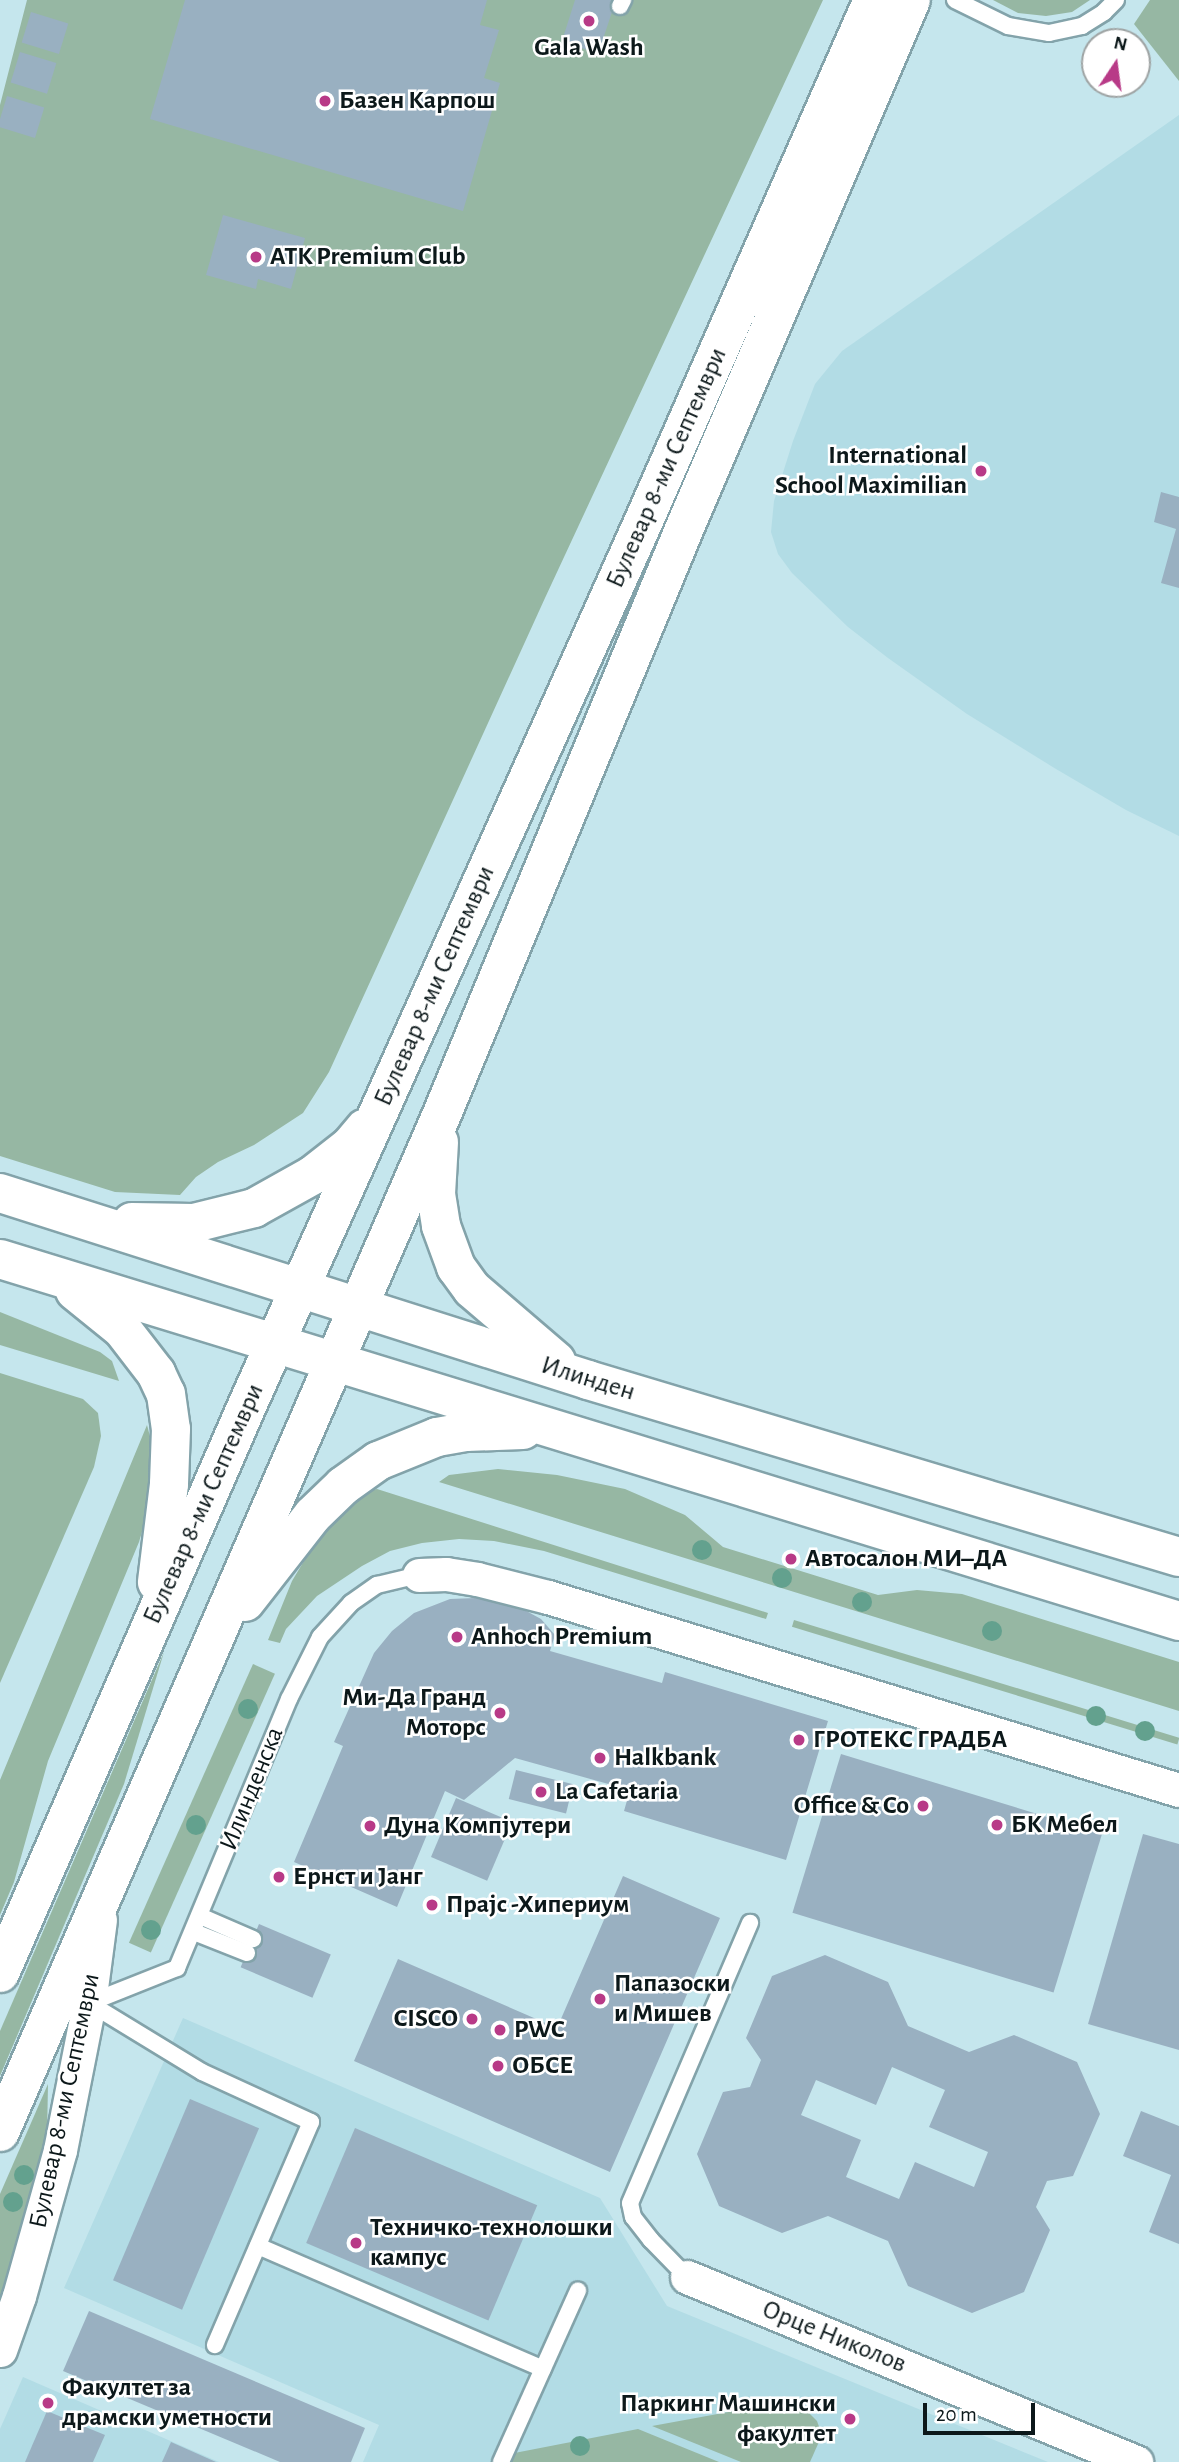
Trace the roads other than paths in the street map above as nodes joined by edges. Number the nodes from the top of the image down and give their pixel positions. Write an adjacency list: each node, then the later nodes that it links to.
1 (873, 0): 5 (street, Булевар 8-ми Септември)
2 (911, 0): 6 (street, Булевар 8-ми Септември)
3 (955, 0): 4 (lane)
4 (1116, 0)
5 (387, 1095): 8 (street); 11 (street, Булевар 8-ми Септември)
6 (442, 1114): 12 (street, Булевар 8-ми Септември); 15 (street)
7 (0, 1193): 8 (street, Илинден)
8 (68, 1214): 11 (street, Илинден)
9 (0, 1259): 10 (street)
10 (50, 1275): 13 (street); 20 (street)
11 (301, 1289): 12 (street, Илинден); 13 (street, Булевар 8-ми Септември)
12 (358, 1307): 14 (street, Булевар 8-ми Септември); 15 (street, Илинден)
13 (275, 1343): 14 (street); 20 (street, Булевар 8-ми Септември)
14 (334, 1362): 16 (street); 21 (street, Булевар 8-ми Септември)
15 (588, 1380): 17 (street, Илинден)
16 (572, 1434): 19 (street); 21 (street)
17 (1179, 1557)
18 (419, 1574): 22 (street); 25 (lane, Илинденска)
19 (1179, 1621)
20 (152, 1622): 27 (street, Булевар 8-ми Септември)
21 (209, 1648): 23 (street, Булевар 8-ми Септември)
22 (1179, 1790)
23 (104, 1889): 28 (street, Булевар 8-ми Септември); 29 (street, Булевар 8-ми Септември)
24 (750, 1923): 31 (lane)
25 (197, 1924): 26 (lane); 28 (lane, Илинденска)
26 (250, 1946)
27 (0, 1973)
28 (89, 2003): 30 (lane); 34 (street, Булевар 8-ми Септември)
29 (0, 2132)
30 (258, 2246): 33 (lane); 35 (lane)
31 (687, 2277): 37 (street, Орце Николов)
32 (578, 2291): 35 (lane)
33 (215, 2345)
34 (0, 2350)
35 (543, 2369): 36 (lane)
36 (501, 2462)
37 (1136, 2462)

